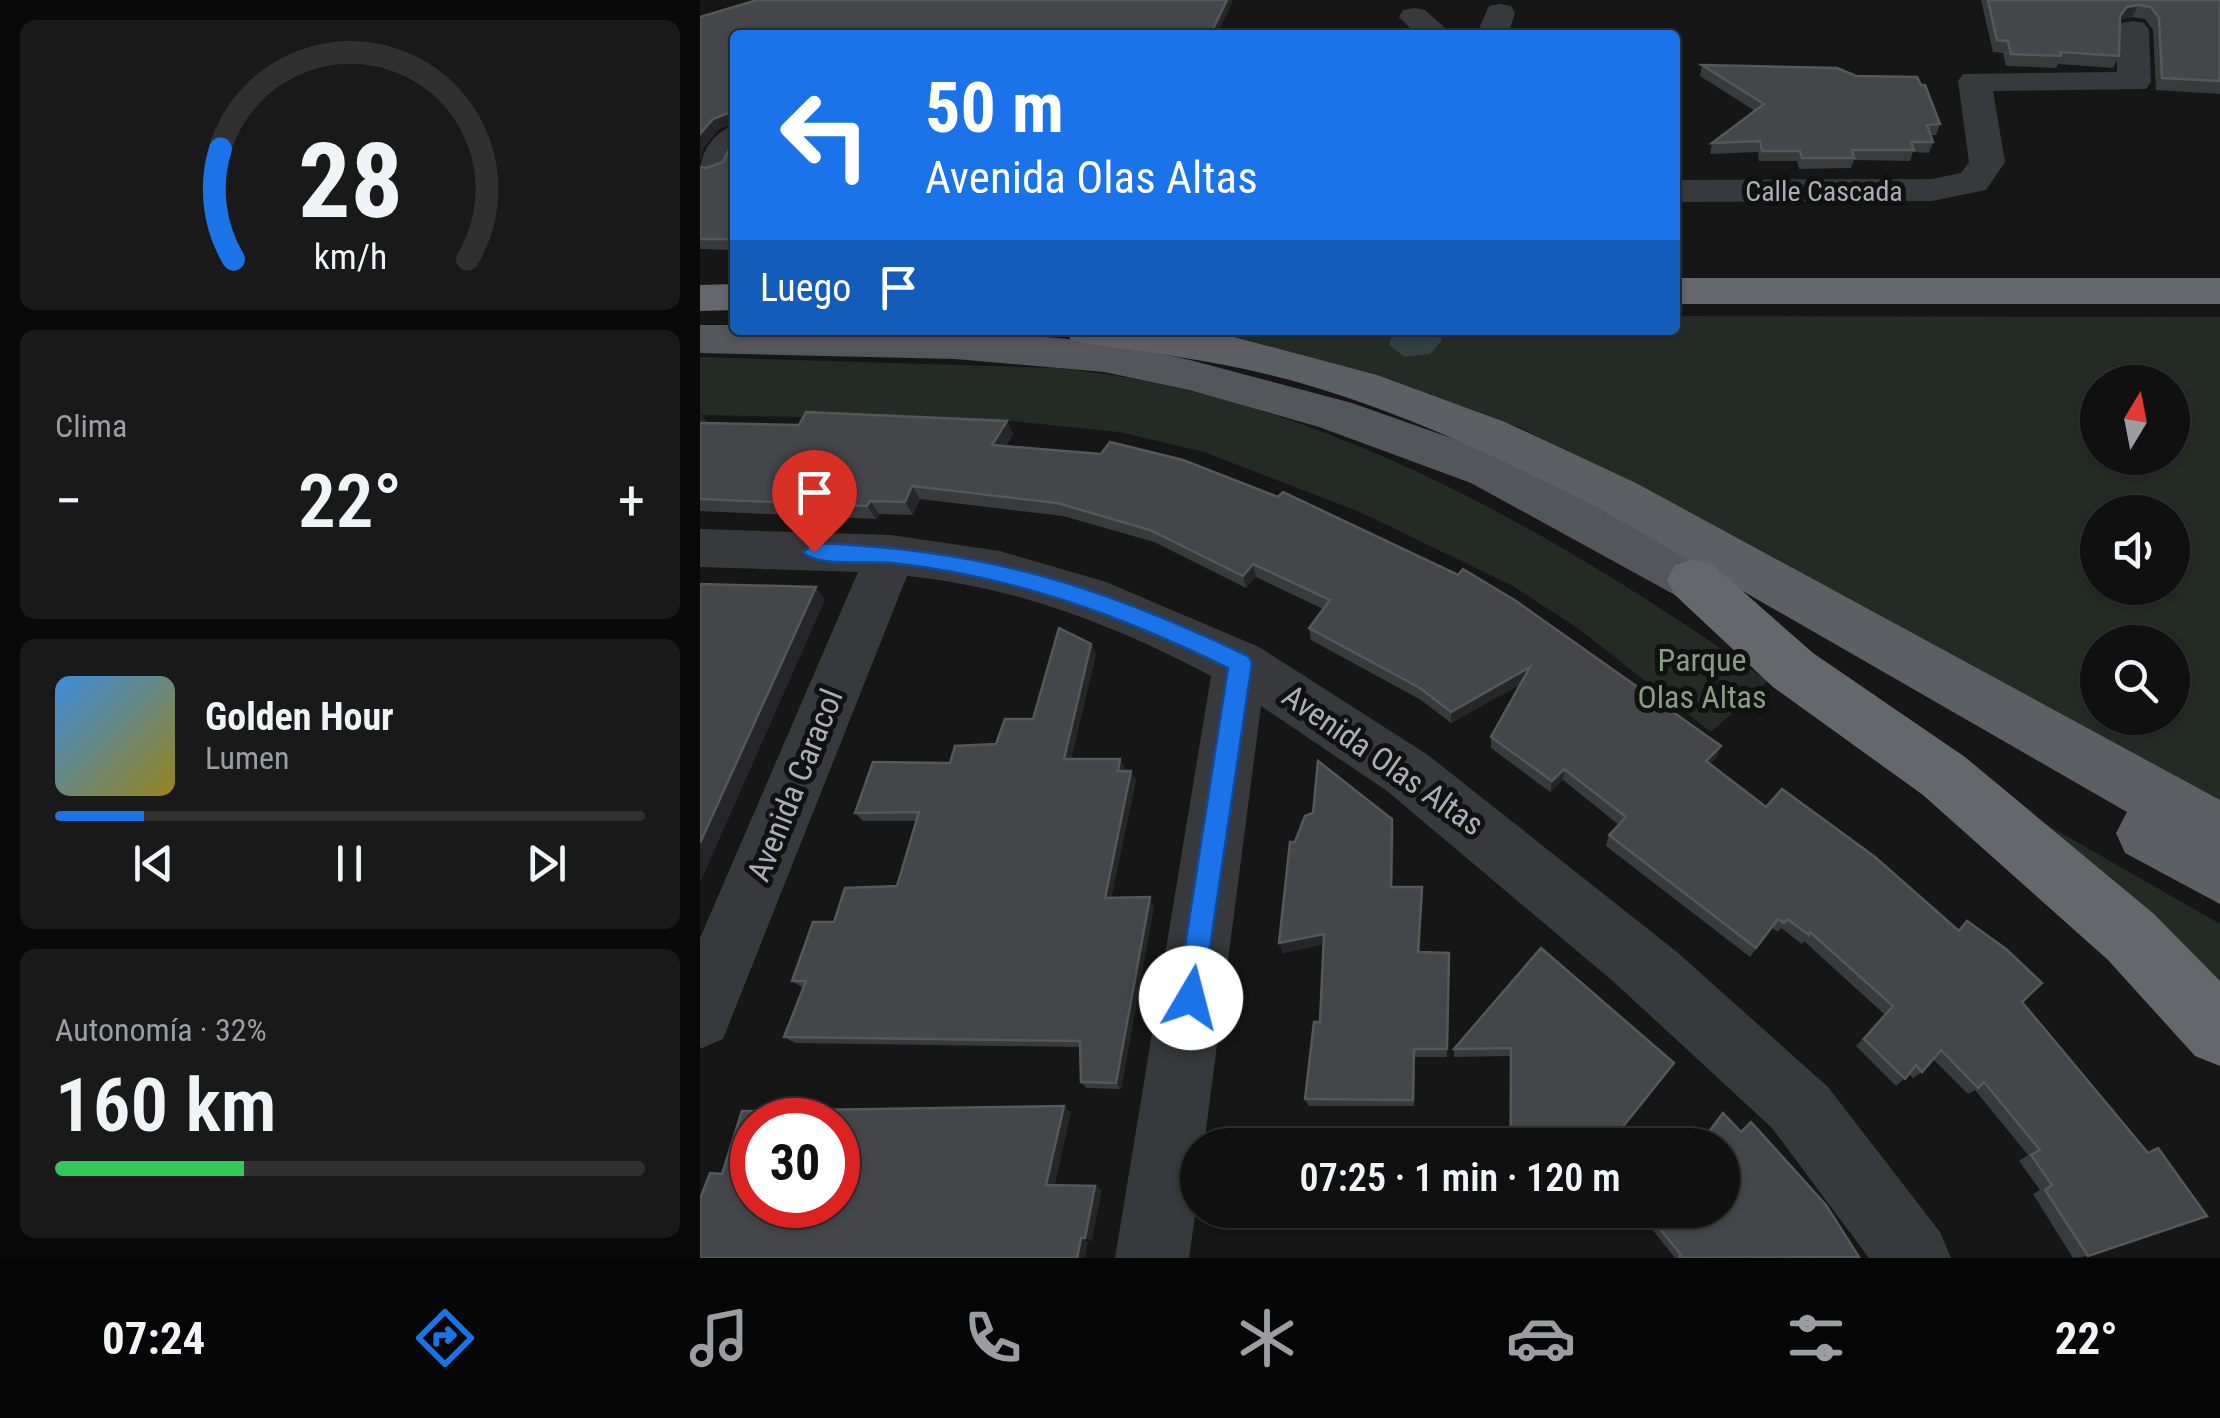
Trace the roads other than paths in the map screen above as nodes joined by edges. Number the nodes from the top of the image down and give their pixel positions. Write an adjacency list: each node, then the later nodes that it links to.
1 (2133, 30): 2 (street, Calle Cascada)
2 (1680, 191)
3 (1680, 290): 4 (highway)
4 (2220, 291)
5 (700, 298): 6 (highway)
6 (730, 298)
7 (700, 306): 8 (highway)
8 (730, 308)
9 (1128, 335): 15 (highway)
10 (700, 339): 13 (main road)
11 (700, 548): 12 (street, Avenida Olas Altas)
12 (890, 554): 14 (street, Avenida Olas Altas); 17 (street, Avenida Caracol)
13 (1694, 580): 16 (highway); 18 (highway)
14 (1240, 663): 19 (street); 20 (street, Avenida Olas Altas)
15 (2220, 832)
16 (2220, 874)
17 (700, 1016)
18 (2220, 1031)
19 (1152, 1258)
20 (1914, 1258)

